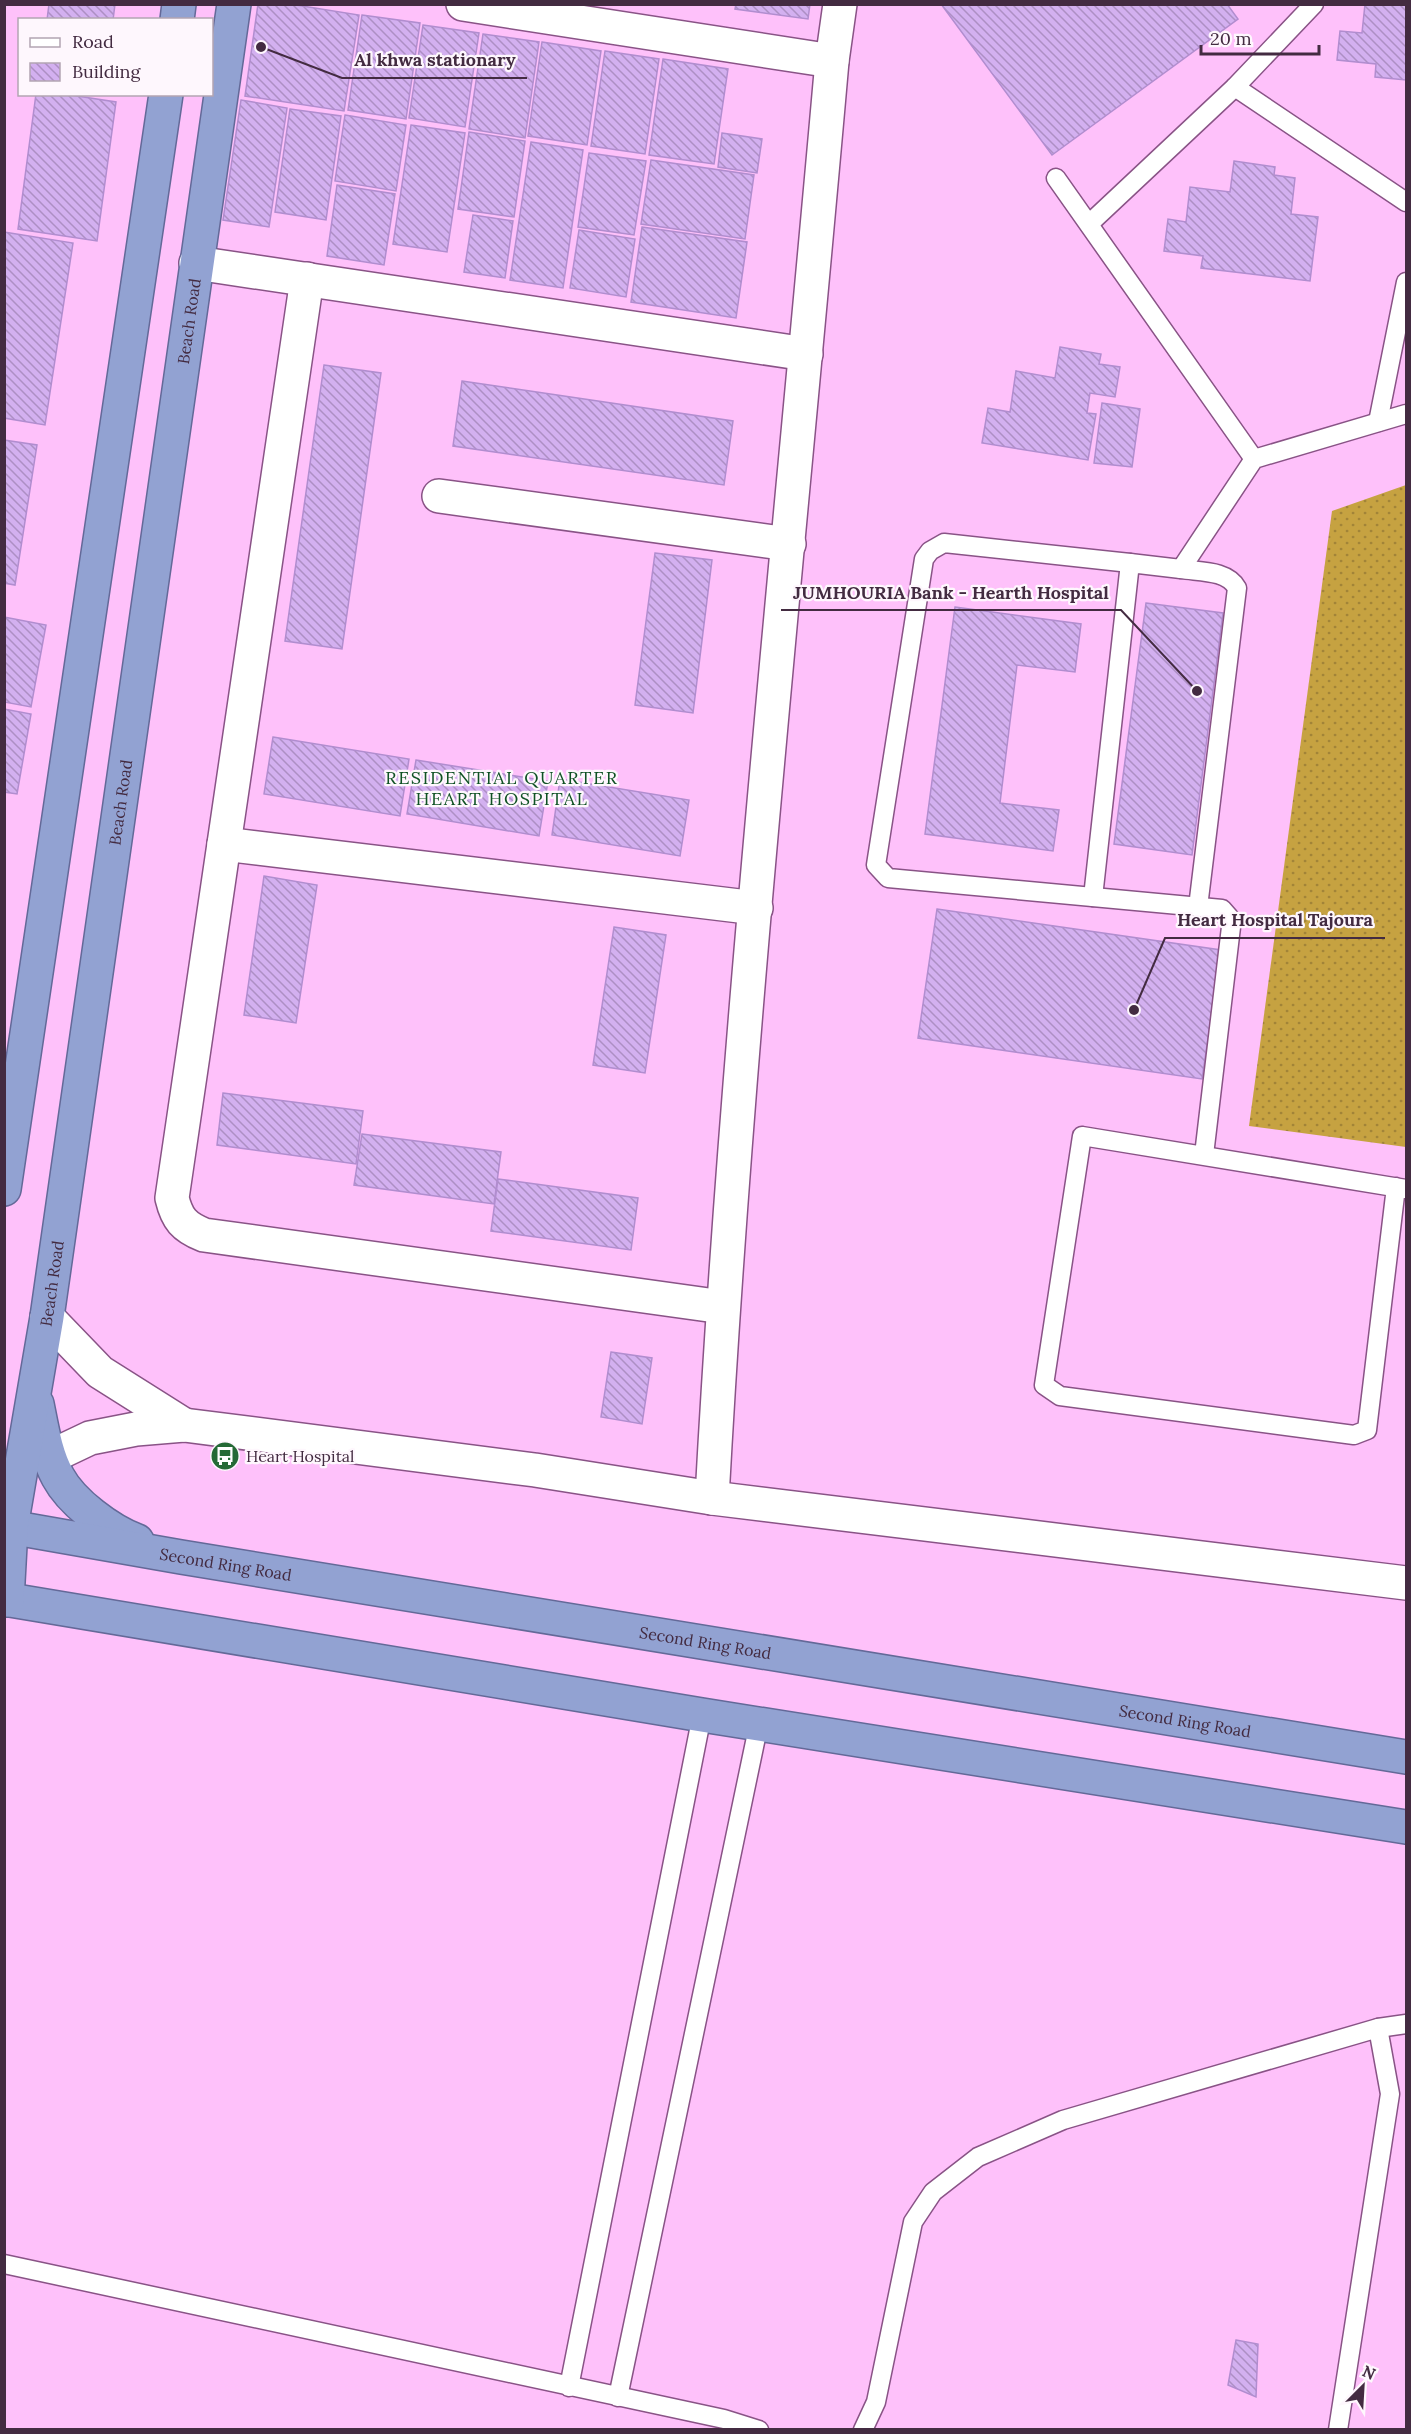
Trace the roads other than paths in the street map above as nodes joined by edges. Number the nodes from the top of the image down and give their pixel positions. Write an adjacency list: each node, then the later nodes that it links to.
1 (234, 4): 12 (highway, Beach Road)
2 (463, 4): 5 (street)
3 (840, 4): 6 (street)
4 (1314, 4): 7 (lane)
5 (538, 10): 6 (street)
6 (832, 61): 15 (street)
7 (1235, 87): 10 (lane); 11 (lane)
8 (166, 96): 29 (highway)
9 (1056, 178): 11 (lane)
10 (1407, 202)
11 (1089, 224): 18 (lane)
12 (196, 263): 13 (street); 31 (highway, Beach Road)
13 (307, 279): 15 (street); 23 (street)
14 (1407, 282): 17 (lane)
15 (806, 354): 20 (street)
16 (1407, 414): 17 (lane)
17 (1378, 422): 18 (lane)
18 (1254, 459): 22 (lane)
19 (439, 496): 20 (street)
20 (789, 544): 26 (street)
21 (1130, 563): 22 (lane); 24 (lane); 24 (lane)
22 (1181, 569): 25 (lane)
23 (224, 844): 26 (street); 30 (street)
24 (1093, 897): 25 (lane)
25 (1198, 907): 27 (lane)
26 (756, 908): 30 (street)
27 (1204, 1155): 28 (lane); 28 (lane)
28 (1401, 1188)
29 (4, 1189)
30 (723, 1307): 35 (street)
31 (47, 1317): 32 (highway, Beach Road); 33 (street)
32 (33, 1387): 34 (highway); 36 (highway, Beach Road)
33 (183, 1425): 34 (street); 35 (street)
34 (50, 1457): 37 (highway)
35 (712, 1498): 38 (street)
36 (8, 1526): 37 (highway, Second Ring Road); 39 (highway, Beach Road)
37 (181, 1557): 42 (highway, Second Ring Road)
38 (1407, 1583)
39 (6, 1599): 40 (highway)
40 (702, 1715): 41 (highway); 47 (lane)
41 (759, 1723): 43 (highway); 48 (lane)
42 (1407, 1757)
43 (1407, 1827)
44 (1407, 2024): 45 (lane)
45 (1378, 2028): 50 (lane); 51 (lane)
46 (4, 2264): 47 (lane)
47 (569, 2387): 48 (lane)
48 (618, 2397): 49 (lane)
49 (759, 2430)
50 (863, 2430)
51 (1338, 2430)

